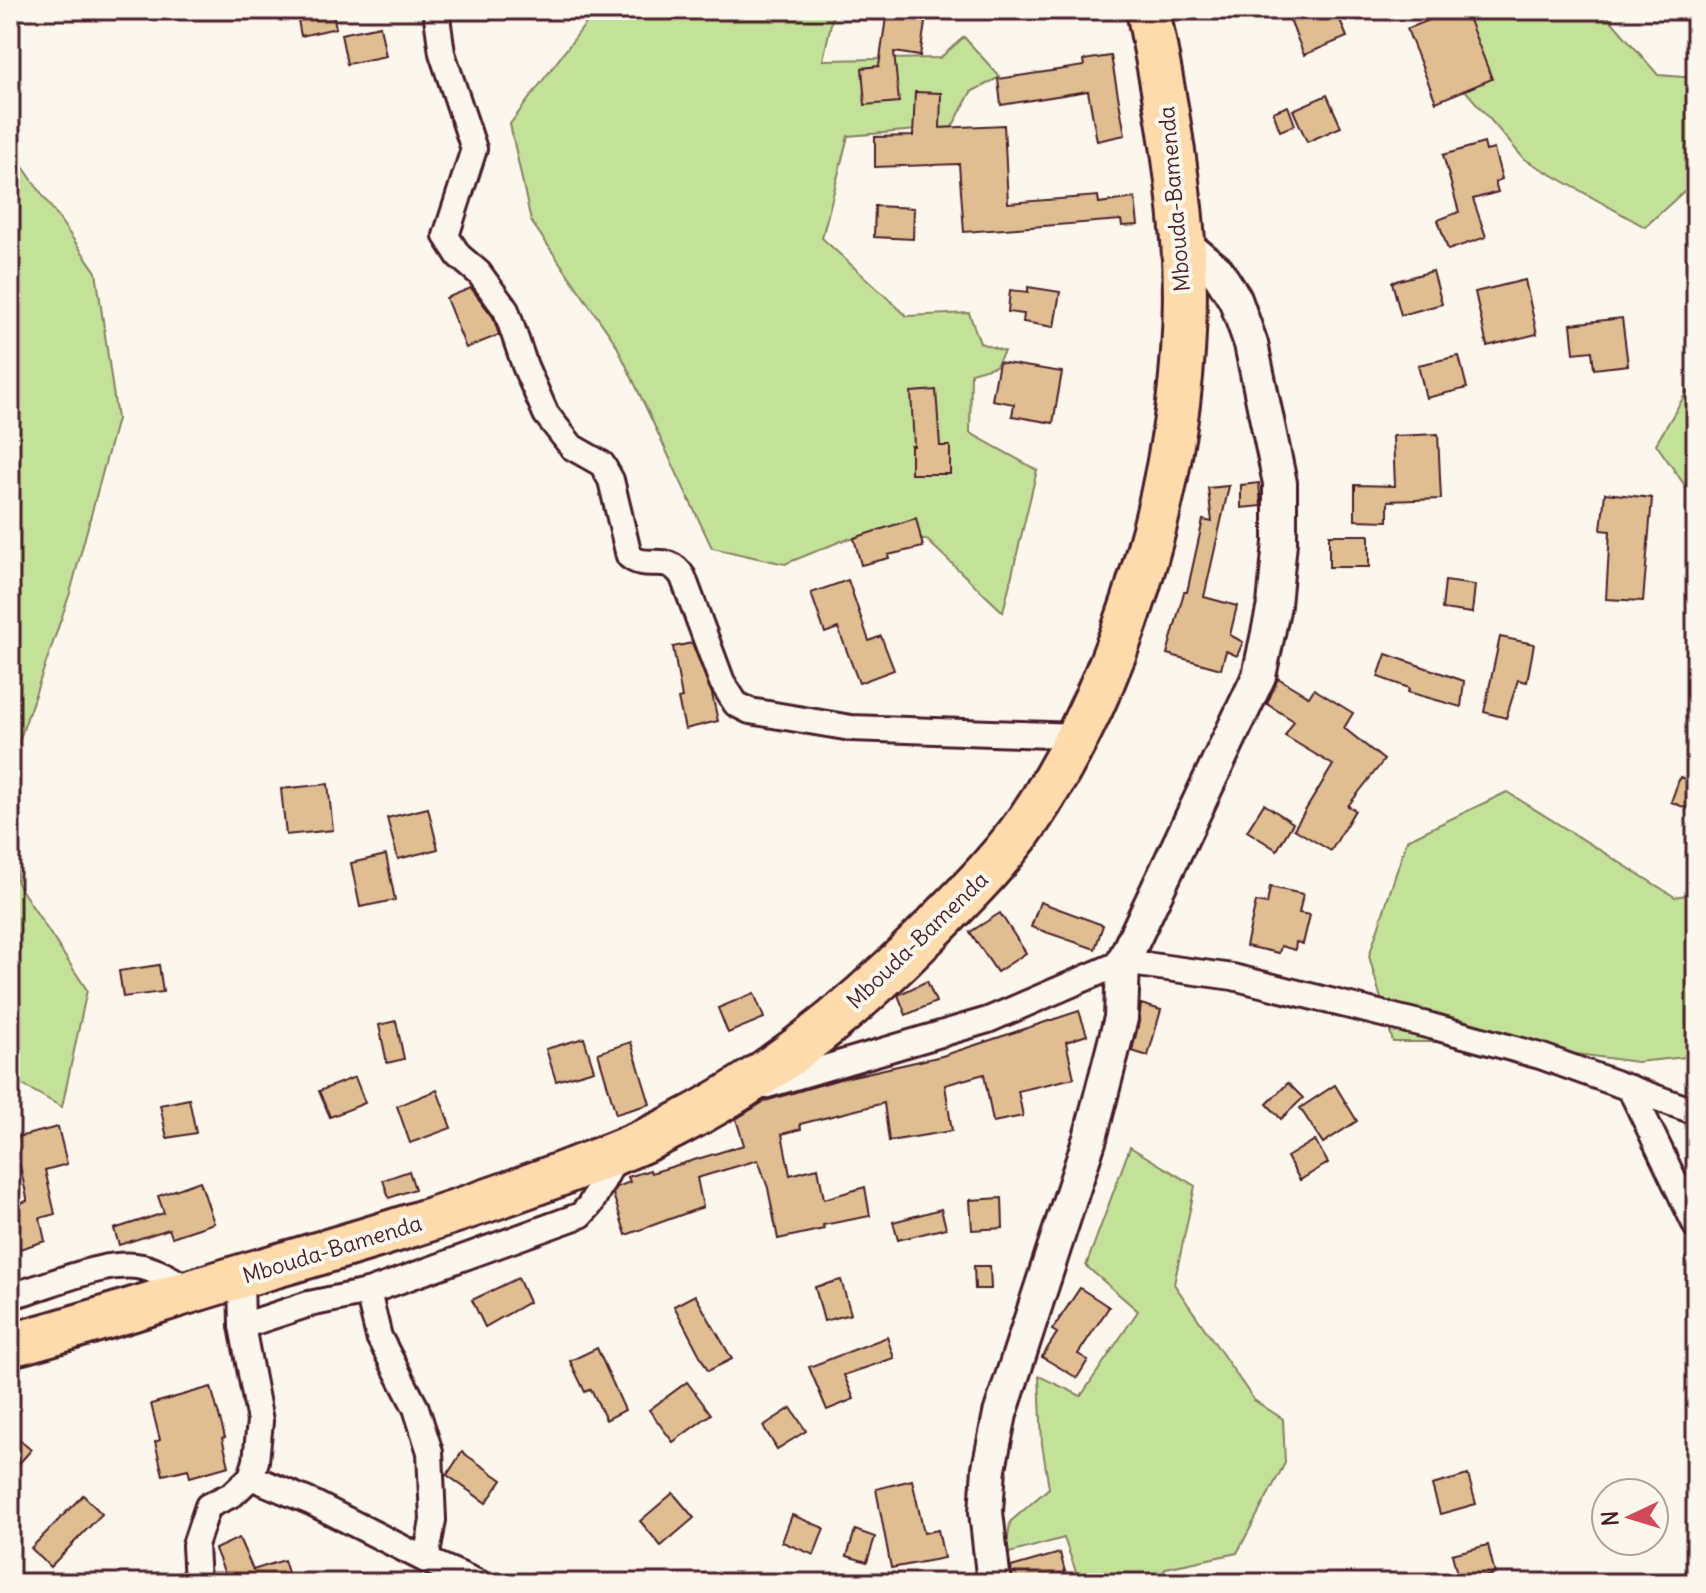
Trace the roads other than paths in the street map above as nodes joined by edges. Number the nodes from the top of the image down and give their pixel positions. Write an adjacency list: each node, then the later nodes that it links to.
1 (436, 10): 4 (street)
2 (1148, 10): 3 (highway, Mbouda-Bamenda)
3 (1183, 243): 4 (highway, Mbouda-Bamenda); 5 (street)
4 (1077, 736): 7 (highway, Mbouda-Bamenda)
5 (1123, 962): 6 (street); 7 (street); 21 (street)
6 (1630, 1088): 8 (street); 10 (street)
7 (731, 1095): 9 (highway, Mbouda-Bamenda)
8 (1696, 1112)
9 (619, 1152): 11 (highway, Mbouda-Bamenda); 13 (street)
10 (1696, 1226)
11 (241, 1276): 12 (highway, Mbouda-Bamenda); 15 (street)
12 (192, 1291): 14 (street); 16 (highway, Mbouda-Bamenda)
13 (368, 1292): 15 (street); 18 (street)
14 (10, 1296)
15 (242, 1326): 17 (street)
16 (10, 1345)
17 (251, 1477): 18 (street); 19 (street)
18 (426, 1560): 20 (street)
19 (197, 1583)
20 (479, 1583)
21 (994, 1583)

